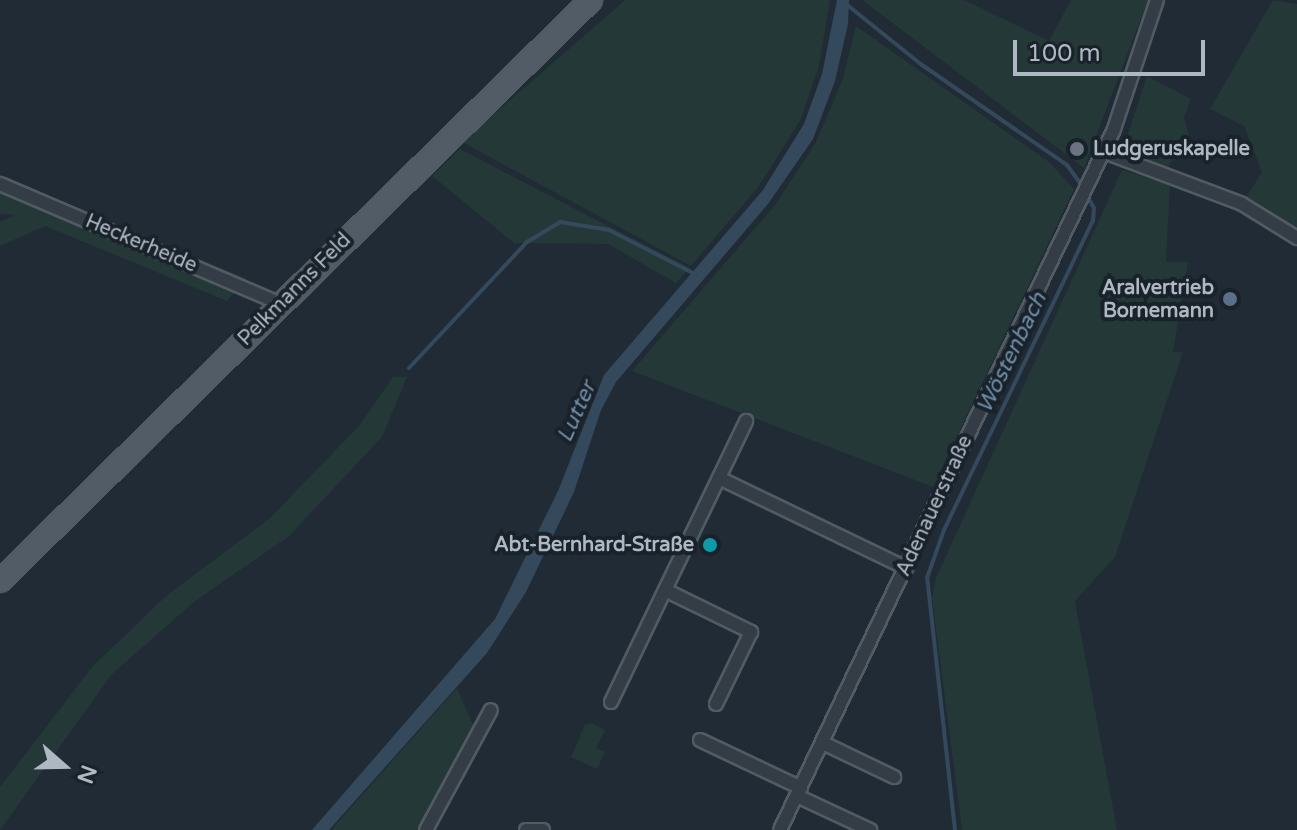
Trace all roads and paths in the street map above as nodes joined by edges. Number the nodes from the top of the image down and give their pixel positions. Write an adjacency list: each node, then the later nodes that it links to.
1 (591, 0): 6 (main road, Pelkmanns Feld)
2 (1157, 0): 3 (street, Adenauerstraße)
3 (1104, 152): 5 (street); 9 (street, Adenauerstraße)
4 (0, 184): 6 (street, Heckerheide)
5 (1297, 238)
6 (281, 304): 10 (main road, Pelkmanns Feld)
7 (746, 421): 8 (street)
8 (719, 478): 9 (street); 11 (street)
9 (906, 568): 16 (street, Adenauerstraße)
10 (0, 581)
11 (665, 590): 12 (street); 13 (street)
12 (611, 702)
13 (716, 704)
14 (491, 710): 19 (street)
15 (700, 740): 18 (street)
16 (823, 743): 17 (street); 18 (street, Adenauerstraße)
17 (894, 777)
18 (799, 792): 22 (street, Adenauerstraße); 23 (street)
19 (426, 830)
20 (526, 830): 21 (street)
21 (543, 830)
22 (780, 830)
23 (870, 830)

